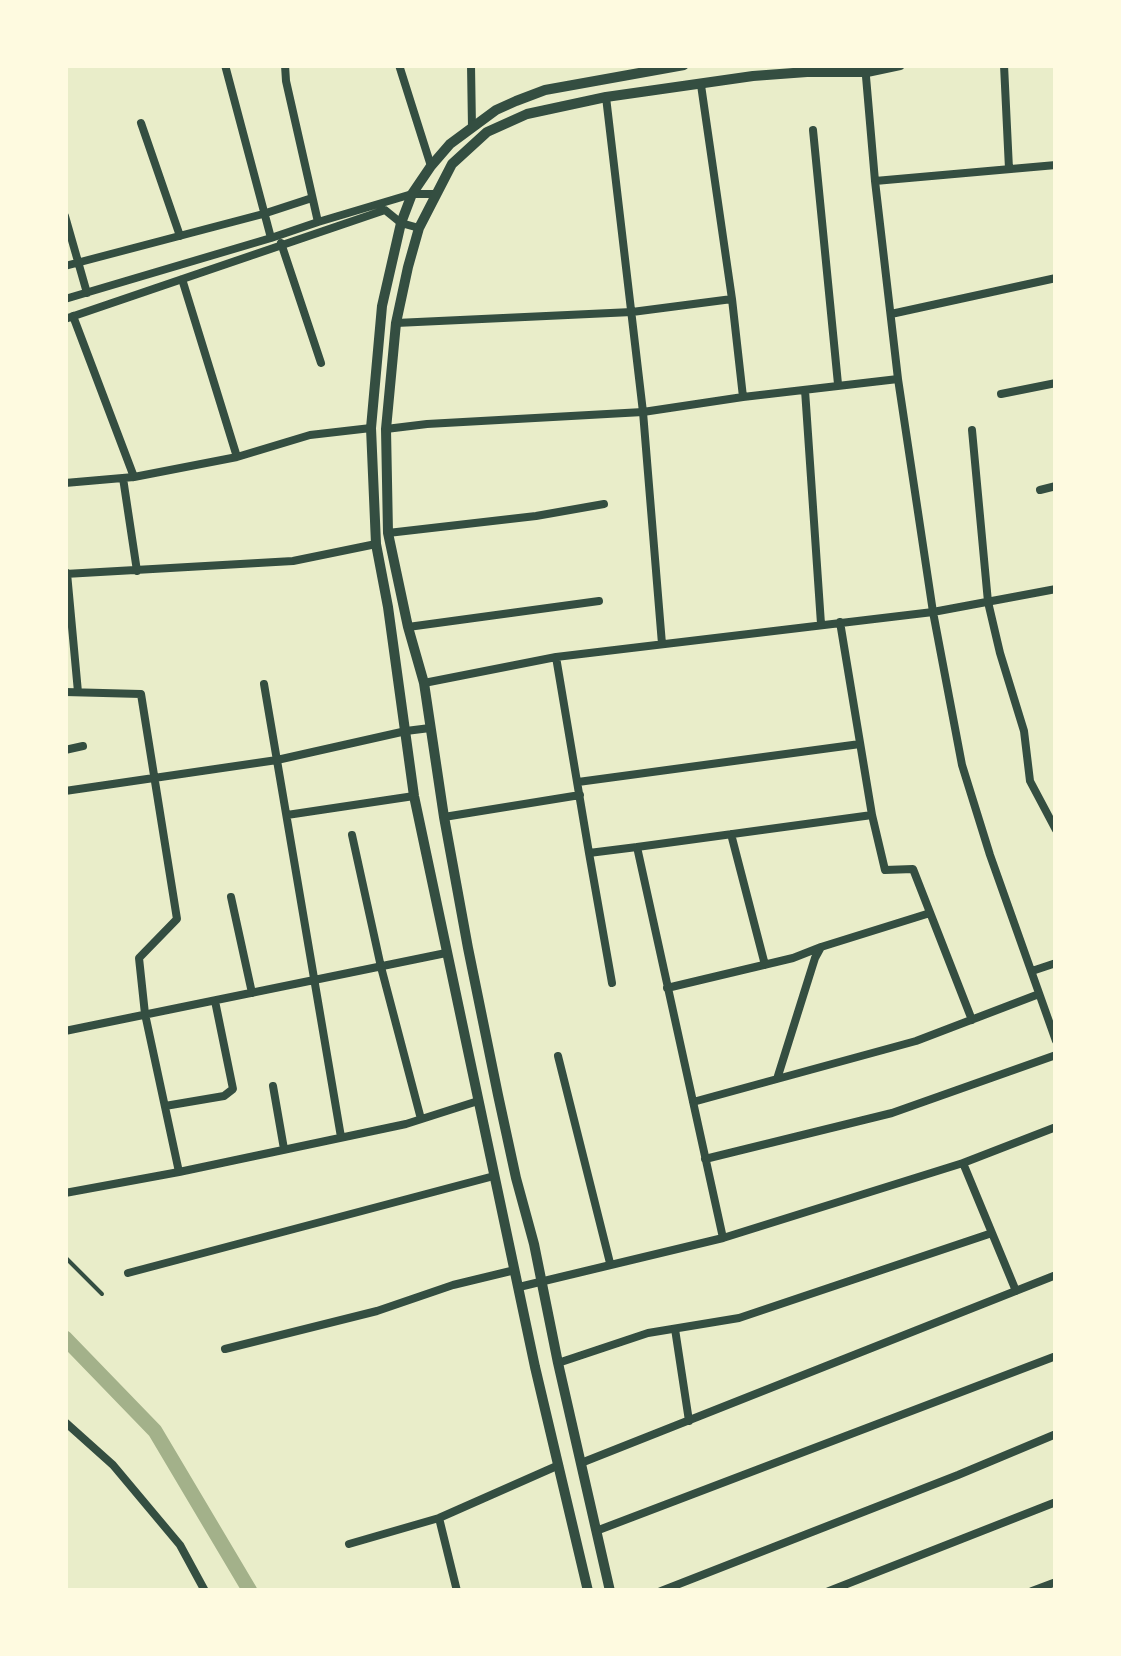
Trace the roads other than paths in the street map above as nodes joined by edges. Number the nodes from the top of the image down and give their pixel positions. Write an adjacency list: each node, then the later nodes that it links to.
1 (225, 65): 22 (street)
2 (285, 65): 21 (street)
3 (399, 65): 16 (street)
4 (471, 65): 13 (street)
5 (684, 65): 13 (main road)
6 (900, 65): 8 (main road)
7 (1004, 65): 17 (street)
8 (866, 68): 9 (main road); 18 (street)
9 (806, 69): 10 (main road)
10 (701, 85): 11 (main road); 36 (street)
11 (606, 97): 20 (main road); 37 (street)
12 (141, 123): 27 (street)
13 (472, 128): 16 (main road)
14 (812, 130): 44 (street)
15 (1056, 165): 17 (street)
16 (430, 166): 19 (main road)
17 (1009, 169): 18 (street)
18 (875, 181): 38 (street)
19 (412, 194): 20 (street); 24 (street); 25 (main road)
20 (436, 194): 26 (main road)
21 (312, 198): 22 (street); 24 (street)
22 (263, 214): 27 (street); 28 (street)
23 (65, 216): 30 (street)
24 (318, 222): 28 (street)
25 (402, 223): 26 (street); 29 (street); 49 (main road)
26 (419, 228): 40 (main road)
27 (180, 236): 30 (street)
28 (271, 238): 34 (street)
29 (281, 244): 33 (street); 41 (street)
30 (78, 262): 31 (street); 34 (street)
31 (65, 266)
32 (1056, 278): 38 (street)
33 (182, 279): 39 (street); 52 (street)
34 (87, 293): 35 (street)
35 (65, 299)
36 (732, 299): 37 (street); 47 (street)
37 (632, 312): 40 (street); 48 (street)
38 (891, 314): 42 (street)
39 (69, 317): 53 (street)
40 (396, 324): 50 (main road)
41 (322, 363)
42 (898, 379): 44 (street); 66 (street)
43 (1056, 383): 46 (street)
44 (838, 384): 45 (street)
45 (805, 390): 47 (street); 68 (street)
46 (1002, 394)
47 (743, 398): 48 (street)
48 (643, 412): 50 (street); 70 (street)
49 (370, 428): 52 (street); 60 (main road)
50 (386, 429): 59 (main road)
51 (972, 430): 65 (street)
52 (237, 457): 53 (street)
53 (134, 477): 54 (street)
54 (123, 478): 55 (street); 61 (street)
55 (65, 483)
56 (1056, 486): 57 (street)
57 (1040, 490)
58 (604, 504): 59 (street)
59 (388, 533): 69 (main road)
60 (376, 544): 61 (street); 77 (main road)
61 (137, 571): 62 (street)
62 (66, 574): 75 (street)
63 (1056, 589): 65 (street)
64 (599, 601): 69 (street)
65 (988, 602): 66 (street); 90 (street)
66 (933, 612): 67 (street); 102 (street)
67 (840, 622): 68 (street); 78 (street)
68 (821, 624): 70 (street)
69 (408, 627): 72 (main road)
70 (662, 644): 71 (street)
71 (556, 657): 72 (street); 83 (street)
72 (424, 683): 76 (main road)
73 (264, 684): 81 (street)
74 (65, 692): 75 (street)
75 (78, 692): 82 (street)
76 (430, 728): 77 (street); 89 (main road)
77 (406, 731): 81 (street); 86 (main road)
78 (860, 744): 83 (street); 88 (street)
79 (83, 746): 80 (street)
80 (65, 750)
81 (277, 760): 82 (street); 87 (street)
82 (154, 778): 84 (street); 109 (street)
83 (578, 782): 85 (street)
84 (65, 791)
85 (580, 795): 89 (street); 94 (street)
86 (414, 796): 87 (street); 98 (main road)
87 (287, 815): 103 (street)
88 (872, 815): 91 (street); 96 (street)
89 (444, 817): 136 (main road)
90 (1056, 830)
91 (732, 834): 93 (street); 100 (street)
92 (352, 836): 101 (street)
93 (637, 846): 94 (street); 105 (street)
94 (589, 853): 104 (street)
95 (231, 897): 106 (street)
96 (930, 913): 97 (street); 110 (street)
97 (821, 947): 100 (street); 115 (street)
98 (446, 952): 101 (street); 117 (main road)
99 (1056, 963): 102 (street)
100 (765, 965): 105 (street)
101 (381, 966): 103 (street); 120 (street)
102 (1032, 971): 107 (street)
103 (314, 981): 106 (street); 122 (street)
104 (612, 983)
105 (667, 988): 118 (street)
106 (252, 993): 108 (street)
107 (1039, 994): 110 (street); 112 (street)
108 (215, 1000): 109 (street); 119 (street)
109 (146, 1014): 111 (street); 119 (street)
110 (972, 1020): 115 (street)
111 (65, 1030)
112 (1056, 1042)
113 (1056, 1055): 124 (street)
114 (558, 1056): 132 (street)
115 (776, 1079): 118 (street)
116 (273, 1086): 123 (street)
117 (478, 1101): 120 (street); 127 (main road)
118 (692, 1102): 124 (street)
119 (165, 1106): 126 (street)
120 (422, 1119): 122 (street)
121 (1056, 1127): 125 (street)
122 (341, 1138): 123 (street)
123 (284, 1150): 126 (street)
124 (705, 1159): 130 (street)
125 (962, 1163): 129 (street); 130 (street)
126 (179, 1172): 128 (street)
127 (494, 1176): 133 (main road); 134 (street)
128 (65, 1192)
129 (992, 1233): 138 (street); 140 (street)
130 (723, 1238): 132 (street)
131 (65, 1257): 139 (lane)
132 (610, 1264): 136 (street)
133 (515, 1270): 137 (main road); 141 (street)
134 (128, 1273)
135 (1056, 1275): 138 (street)
136 (542, 1282): 137 (street); 143 (main road)
137 (519, 1288): 148 (main road)
138 (1016, 1290): 144 (street)
139 (102, 1294)
140 (675, 1329): 143 (street); 144 (street)
141 (225, 1349)
142 (1056, 1356): 151 (street)
143 (558, 1362): 147 (main road)
144 (690, 1420): 147 (street)
145 (65, 1422): 154 (street)
146 (1056, 1434): 158 (street)
147 (581, 1463): 151 (main road)
148 (559, 1465): 150 (street); 156 (main road)
149 (1056, 1502): 159 (street)
150 (439, 1518): 152 (street); 155 (street)
151 (596, 1532): 157 (main road)
152 (348, 1544)
153 (1056, 1582): 160 (street)
154 (205, 1591)
155 (457, 1591)
156 (588, 1591)
157 (610, 1591)
158 (661, 1591)
159 (829, 1591)
160 (1032, 1591)

